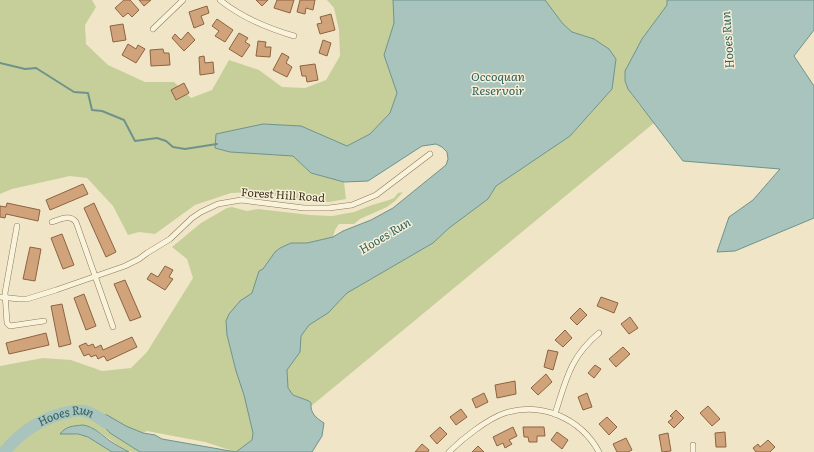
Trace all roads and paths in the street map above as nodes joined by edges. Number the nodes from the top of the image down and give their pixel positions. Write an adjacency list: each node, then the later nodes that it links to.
1 (183, 0): 3 (street)
2 (220, 0): 4 (street)
3 (152, 29)
4 (294, 36)
5 (430, 154): 8 (street, Forest Hill Road)
6 (52, 222): 8 (street)
7 (17, 226): 9 (street)
8 (95, 277): 9 (street, Forest Hill Road); 11 (street)
9 (3, 298): 10 (street)
10 (44, 321)
11 (113, 327)
12 (599, 334): 13 (street)
13 (556, 414): 15 (street); 16 (street)
14 (693, 445): 17 (street)
15 (449, 452)
16 (600, 452)
17 (694, 452)

